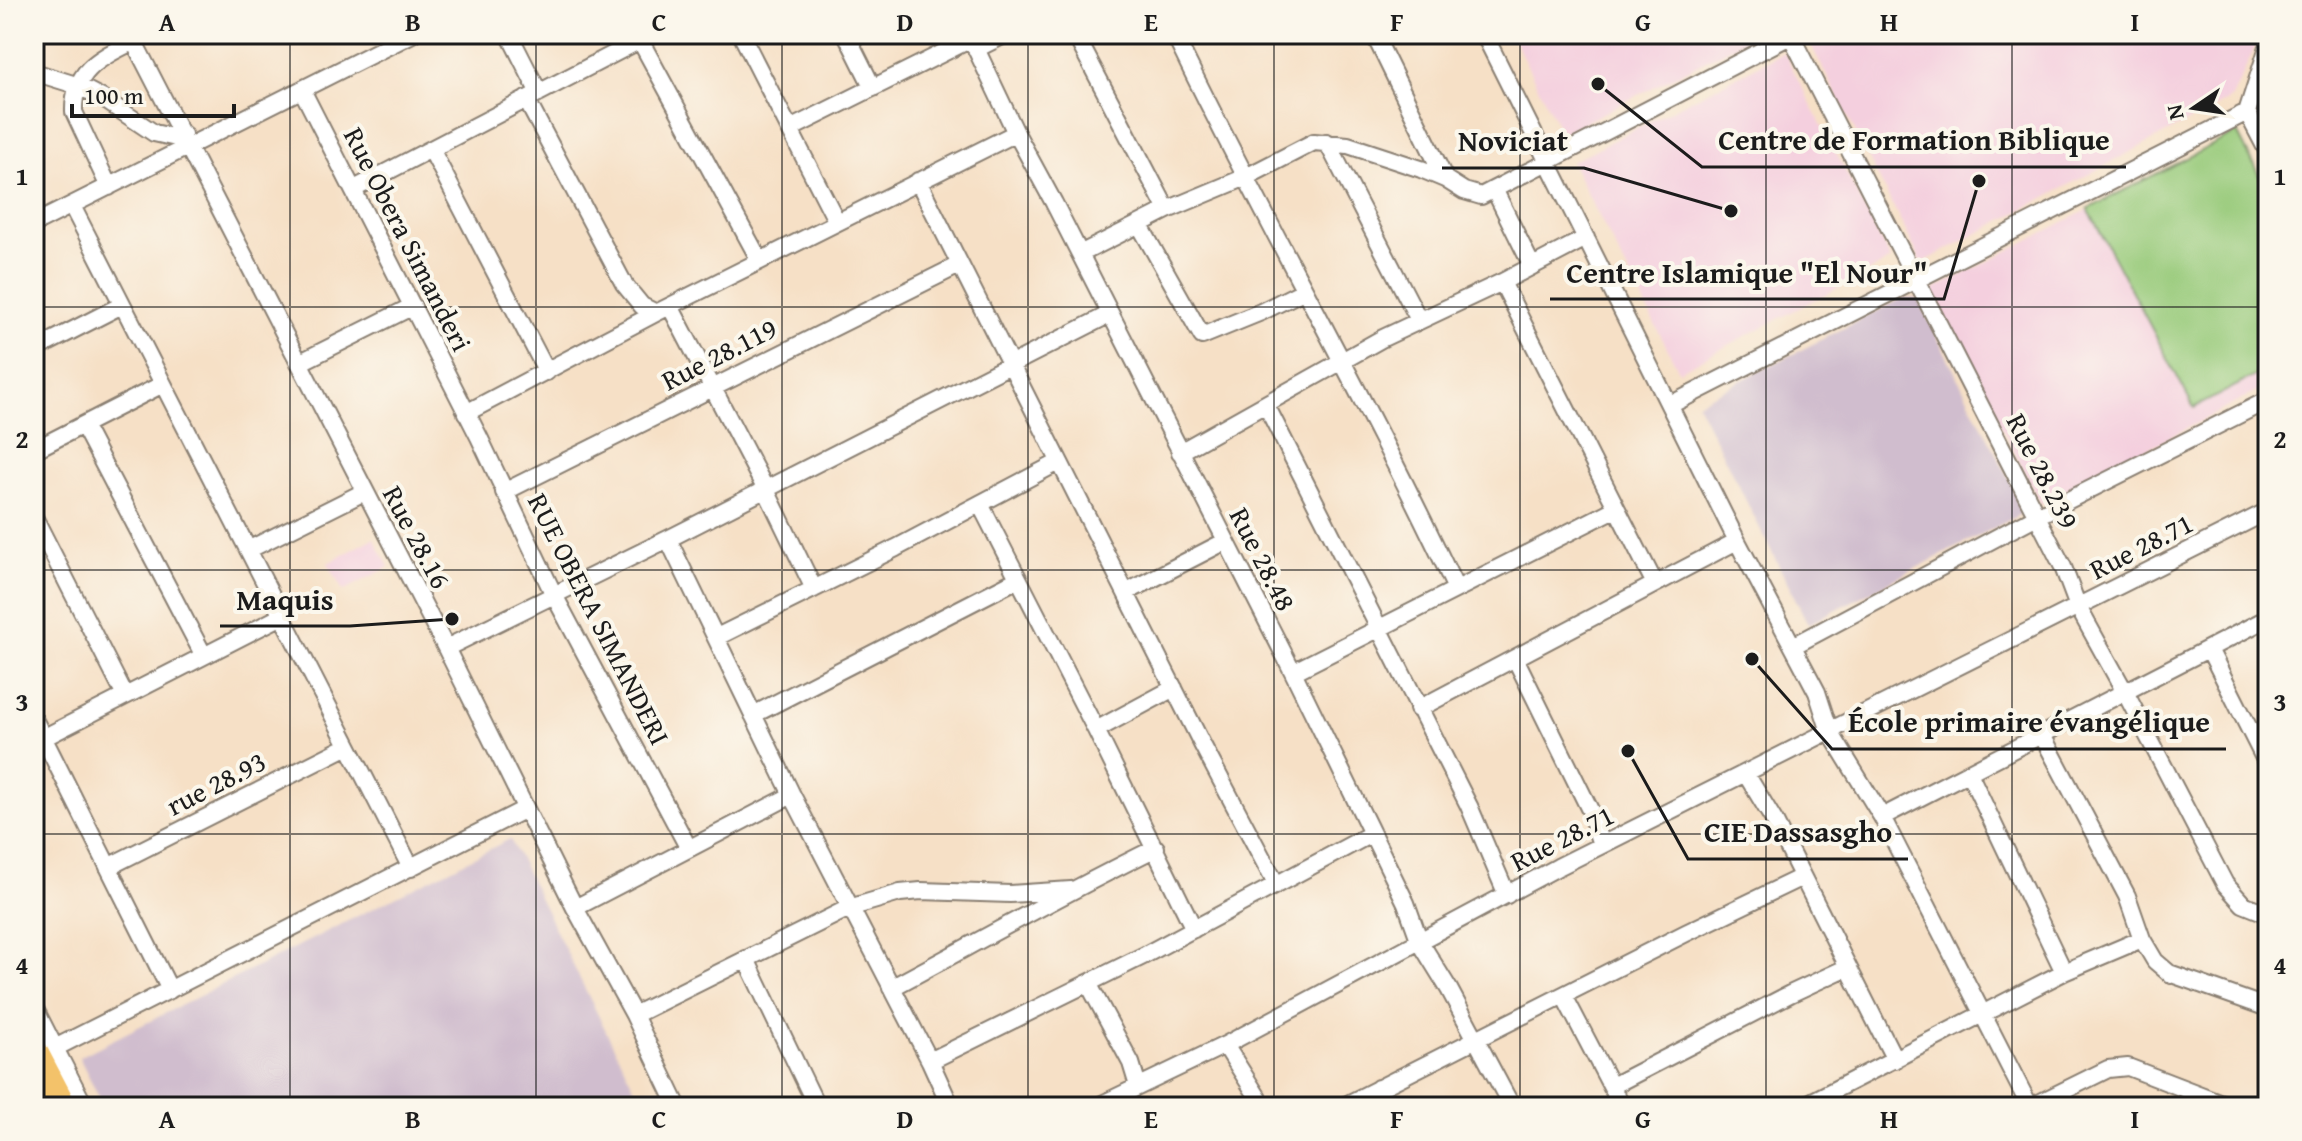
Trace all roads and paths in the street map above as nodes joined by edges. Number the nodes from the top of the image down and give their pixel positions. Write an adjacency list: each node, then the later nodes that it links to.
1 (412, 34): 18 (street)
2 (509, 34): 19 (street)
3 (741, 34): 21 (street)
4 (846, 34): 17 (street)
5 (1006, 34): 13 (street)
6 (1075, 34): 35 (street)
7 (1174, 34): 28 (street)
8 (1374, 34): 29 (street)
9 (1484, 34): 27 (street)
10 (1791, 34): 27 (street); 44 (street, Rue 28.239)
11 (132, 36): 16 (street); 23 (street, Rue 28.16)
12 (646, 37): 19 (street); 41 (street)
13 (972, 41): 17 (street); 22 (street, Rue 28.48)
14 (2268, 47): 20 (street)
15 (34, 72): 16 (street)
16 (79, 86): 23 (street); 31 (street)
17 (873, 88): 21 (street)
18 (302, 90): 23 (street); 32 (street, Rue Obera Simanderi)
19 (532, 96): 25 (street); 49 (street)
20 (2247, 112): 26 (street); 44 (street)
21 (792, 128): 37 (street)
22 (1016, 133): 30 (street); 40 (street, Rue 28.48)
23 (186, 140): 31 (street); 54 (street, Rue 28.16)
24 (1327, 142): 28 (street); 29 (street); 51 (street)
25 (432, 151): 32 (street); 56 (street)
26 (2268, 152)
27 (1546, 161): 33 (street); 39 (street)
28 (1246, 177): 35 (street); 46 (street)
29 (1445, 179): 33 (street)
30 (918, 181): 37 (street); 42 (street)
31 (109, 187): 34 (street)
32 (354, 189): 48 (street, Rue Obera Simanderi)
33 (1495, 191): 43 (street)
34 (72, 206): 36 (street); 47 (street)
35 (1167, 210): 38 (street)
36 (35, 219)
37 (837, 222): 41 (street)
38 (1139, 224): 40 (street); 46 (street)
39 (1586, 238): 43 (street); 61 (street)
40 (1080, 254): 50 (street, Rue 28.48)
41 (760, 261): 49 (street)
42 (959, 265): 55 (street); 58 (street, Rue 28.119)
43 (1532, 266): 45 (street)
44 (1914, 280): 61 (street); 73 (street, Rue 28.239)
45 (1502, 282): 51 (street); 71 (street)
46 (1303, 291): 53 (street)
47 (122, 305): 52 (street); 57 (street)
48 (413, 306): 54 (street); 62 (street, Rue Obera Simanderi)
49 (663, 310): 56 (street); 58 (street)
50 (1110, 314): 55 (street); 65 (street, Rue 28.48)
51 (1419, 320): 53 (street)
52 (34, 350)
53 (1344, 362): 60 (street); 82 (street)
54 (299, 363): 68 (street, Rue 28.16)
55 (1010, 364): 66 (street); 67 (street)
56 (547, 372): 62 (street)
57 (163, 384): 63 (street); 78 (street)
58 (712, 386): 67 (street); 69 (street, Rue 28.119)
59 (2268, 400): 73 (street)
60 (1266, 405): 65 (street); 88 (street)
61 (1670, 405): 77 (street)
62 (466, 413): 69 (street, RUE OBERA SIMANDERI)
63 (83, 425): 64 (street); 93 (street)
64 (34, 450)
65 (1180, 452): 76 (street, Rue 28.48)
66 (1059, 462): 70 (street); 83 (street)
67 (765, 488): 75 (street); 81 (street)
68 (364, 492): 78 (street); 91 (street, Rue 28.16)
69 (504, 492): 84 (street, RUE OBERA SIMANDERI)
70 (980, 504): 79 (street); 81 (street)
71 (1615, 509): 80 (street); 82 (street)
72 (2268, 511): 85 (street, Rue 28.71)
73 (2037, 516): 85 (street, Rue 28.239); 90 (street)
74 (34, 517): 98 (street)
75 (668, 539): 84 (street); 89 (street)
76 (1226, 541): 83 (street); 95 (street, Rue 28.48)
77 (1737, 541): 80 (street); 90 (street)
78 (248, 550): 86 (street)
79 (1018, 579): 100 (street); 102 (street)
80 (1655, 584): 94 (street)
81 (814, 589): 89 (street)
82 (1456, 589): 88 (street)
83 (1127, 592): 96 (street)
84 (554, 595): 91 (street); 115 (street, RUE OBERA SIMANDERI)
85 (2078, 607): 97 (street, Rue 28.239); 103 (street, Rue 28.71)
86 (282, 616): 93 (street); 106 (street)
87 (2268, 618): 92 (street)
88 (1377, 629): 95 (street); 99 (street)
89 (717, 637): 100 (street)
90 (1793, 646): 103 (street)
91 (446, 648): 111 (street, Rue 28.16)
92 (2209, 649): 97 (street); 107 (street)
93 (204, 656): 98 (street)
94 (1515, 658): 99 (street); 114 (street)
95 (1293, 672): 113 (street, Rue 28.48)
96 (1174, 688): 102 (street); 120 (street)
97 (2125, 692): 104 (street); 125 (street, Rue 28.239)
98 (125, 696): 105 (street)
99 (1418, 709): 122 (street)
100 (753, 715): 110 (street)
101 (34, 719): 105 (street)
102 (1096, 730): 116 (street)
103 (1830, 732): 109 (street, Rue 28.71); 112 (street)
104 (2042, 735): 108 (street); 127 (street)
105 (43, 738): 117 (street)
106 (348, 746): 117 (street, rue 28.93); 118 (street)
107 (2268, 766)
108 (1969, 773): 112 (street); 131 (street)
109 (1746, 774): 114 (street, Rue 28.71); 119 (street)
110 (792, 795): 115 (street); 124 (street)
111 (525, 809): 118 (street); 123 (street, Rue 28.16)
112 (1882, 817): 139 (street)
113 (1371, 834): 120 (street); 128 (street, Rue 28.48)
114 (1601, 845): 122 (street, Rue 28.71)
115 (688, 847): 123 (street)
116 (1156, 848): 121 (street); 126 (street)
117 (108, 867): 134 (street)
118 (411, 868): 134 (street)
119 (1802, 877): 130 (street); 135 (street)
120 (1276, 884): 126 (street)
121 (1071, 890): 124 (street); 133 (street)
122 (1507, 895): 128 (street, Rue 28.71)
123 (575, 908): 138 (street, Rue 28.16)
124 (849, 908): 129 (street); 133 (street)
125 (2268, 914)
126 (1194, 929): 132 (street)
127 (2142, 939): 131 (street); 137 (street)
128 (1420, 942): 140 (street, Rue 28.48); 141 (street, Rue 28.71)
129 (746, 959): 138 (street); 153 (street)
130 (1848, 967): 143 (street); 146 (street)
131 (2064, 972): 139 (street)
132 (1088, 983): 144 (street); 145 (street)
133 (891, 988): 144 (street)
134 (170, 990): 142 (street)
135 (1564, 996): 140 (street); 146 (street)
136 (34, 1007): 142 (street)
137 (2268, 1008)
138 (634, 1015): 152 (street, Rue 28.16)
139 (1984, 1015): 143 (street); 162 (street)
140 (1476, 1039): 148 (street); 159 (street, Rue 28.48)
141 (1225, 1045): 145 (street, Rue 28.71); 156 (street)
142 (44, 1048): 150 (highway); 151 (street)
143 (1895, 1060): 161 (street)
144 (930, 1061): 154 (street)
145 (1138, 1086): 155 (street, Rue 28.71)
146 (1612, 1086): 160 (street)
147 (34, 1087): 149 (highway)
148 (1378, 1088): 157 (street); 158 (street)
149 (44, 1107)
150 (65, 1107)
151 (85, 1107)
152 (678, 1107)
153 (817, 1107)
154 (951, 1107)
155 (1096, 1107)
156 (1264, 1107)
157 (1342, 1107)
158 (1388, 1107)
159 (1512, 1107)
160 (1622, 1107)
161 (1801, 1107)
162 (2030, 1107): 163 (street)
163 (2232, 1107)

